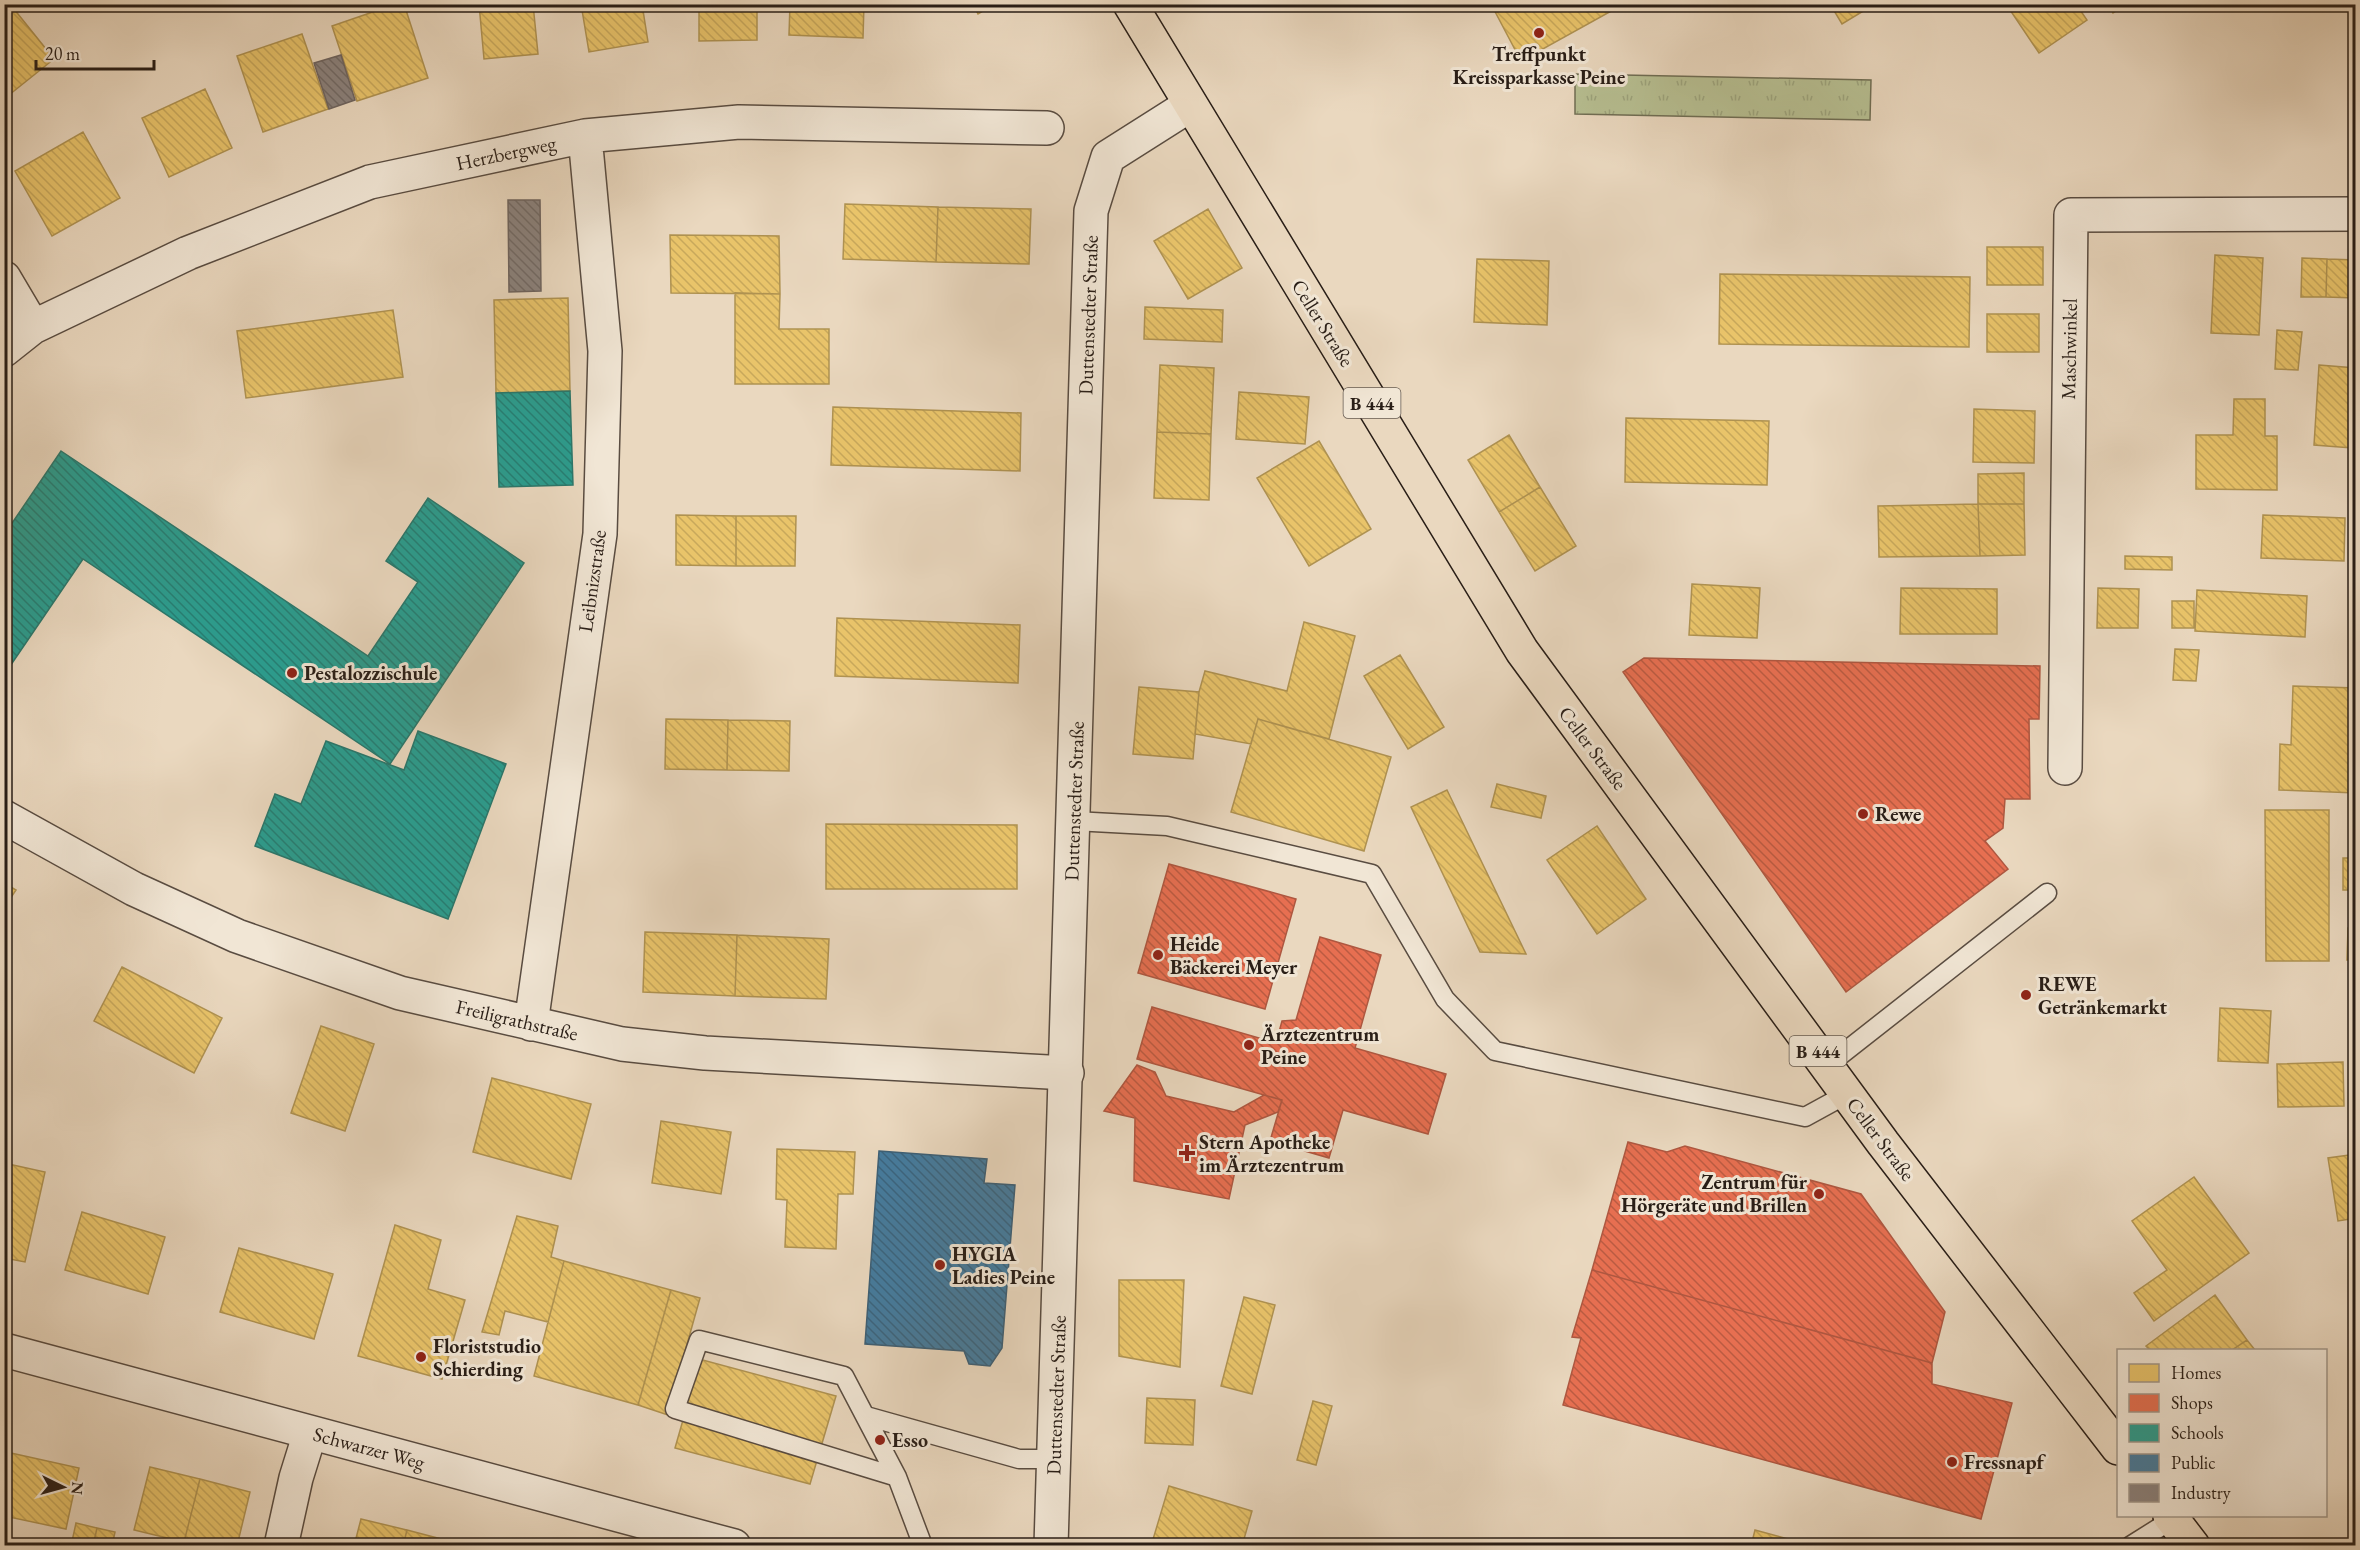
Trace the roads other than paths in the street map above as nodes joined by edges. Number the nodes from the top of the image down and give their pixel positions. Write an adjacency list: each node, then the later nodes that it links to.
1 (1130, 4): 2 (main road, Celler Straße / B 444)
2 (1190, 105): 11 (street, Duttenstedter Straße); 14 (main road, Celler Straße / B 444)
3 (1047, 128): 4 (street, Herzbergweg)
4 (585, 136): 7 (street, Herzbergweg); 13 (street, Leibnizstraße)
5 (2355, 214): 9 (street, Maschwinkel)
6 (4, 278): 7 (street)
7 (33, 327): 8 (street, Herzbergweg)
8 (4, 350)
9 (2065, 768)
10 (4, 817): 13 (street, Freiligrathstraße)
11 (1074, 820): 15 (street, Duttenstedter Straße); 16 (lane)
12 (2047, 893): 14 (lane)
13 (531, 1024): 15 (street, Freiligrathstraße)
14 (1828, 1065): 16 (main road, Celler Straße / B 444)
15 (1067, 1073): 21 (street, Duttenstedter Straße)
16 (1847, 1094): 20 (main road, Celler Straße / B 444)
17 (4, 1350): 19 (street, Schwarzer Weg)
18 (866, 1416): 21 (lane); 22 (lane); 22 (lane)
19 (309, 1433): 24 (street); 25 (street, Schwarzer Weg)
20 (2117, 1447)
21 (1053, 1459): 27 (street, Duttenstedter Straße)
22 (897, 1477): 26 (lane)
23 (2171, 1517): 28 (lane); 29 (main road)
24 (281, 1545)
25 (734, 1545)
26 (923, 1545)
27 (1051, 1545)
28 (2130, 1545)
29 (2193, 1545)

